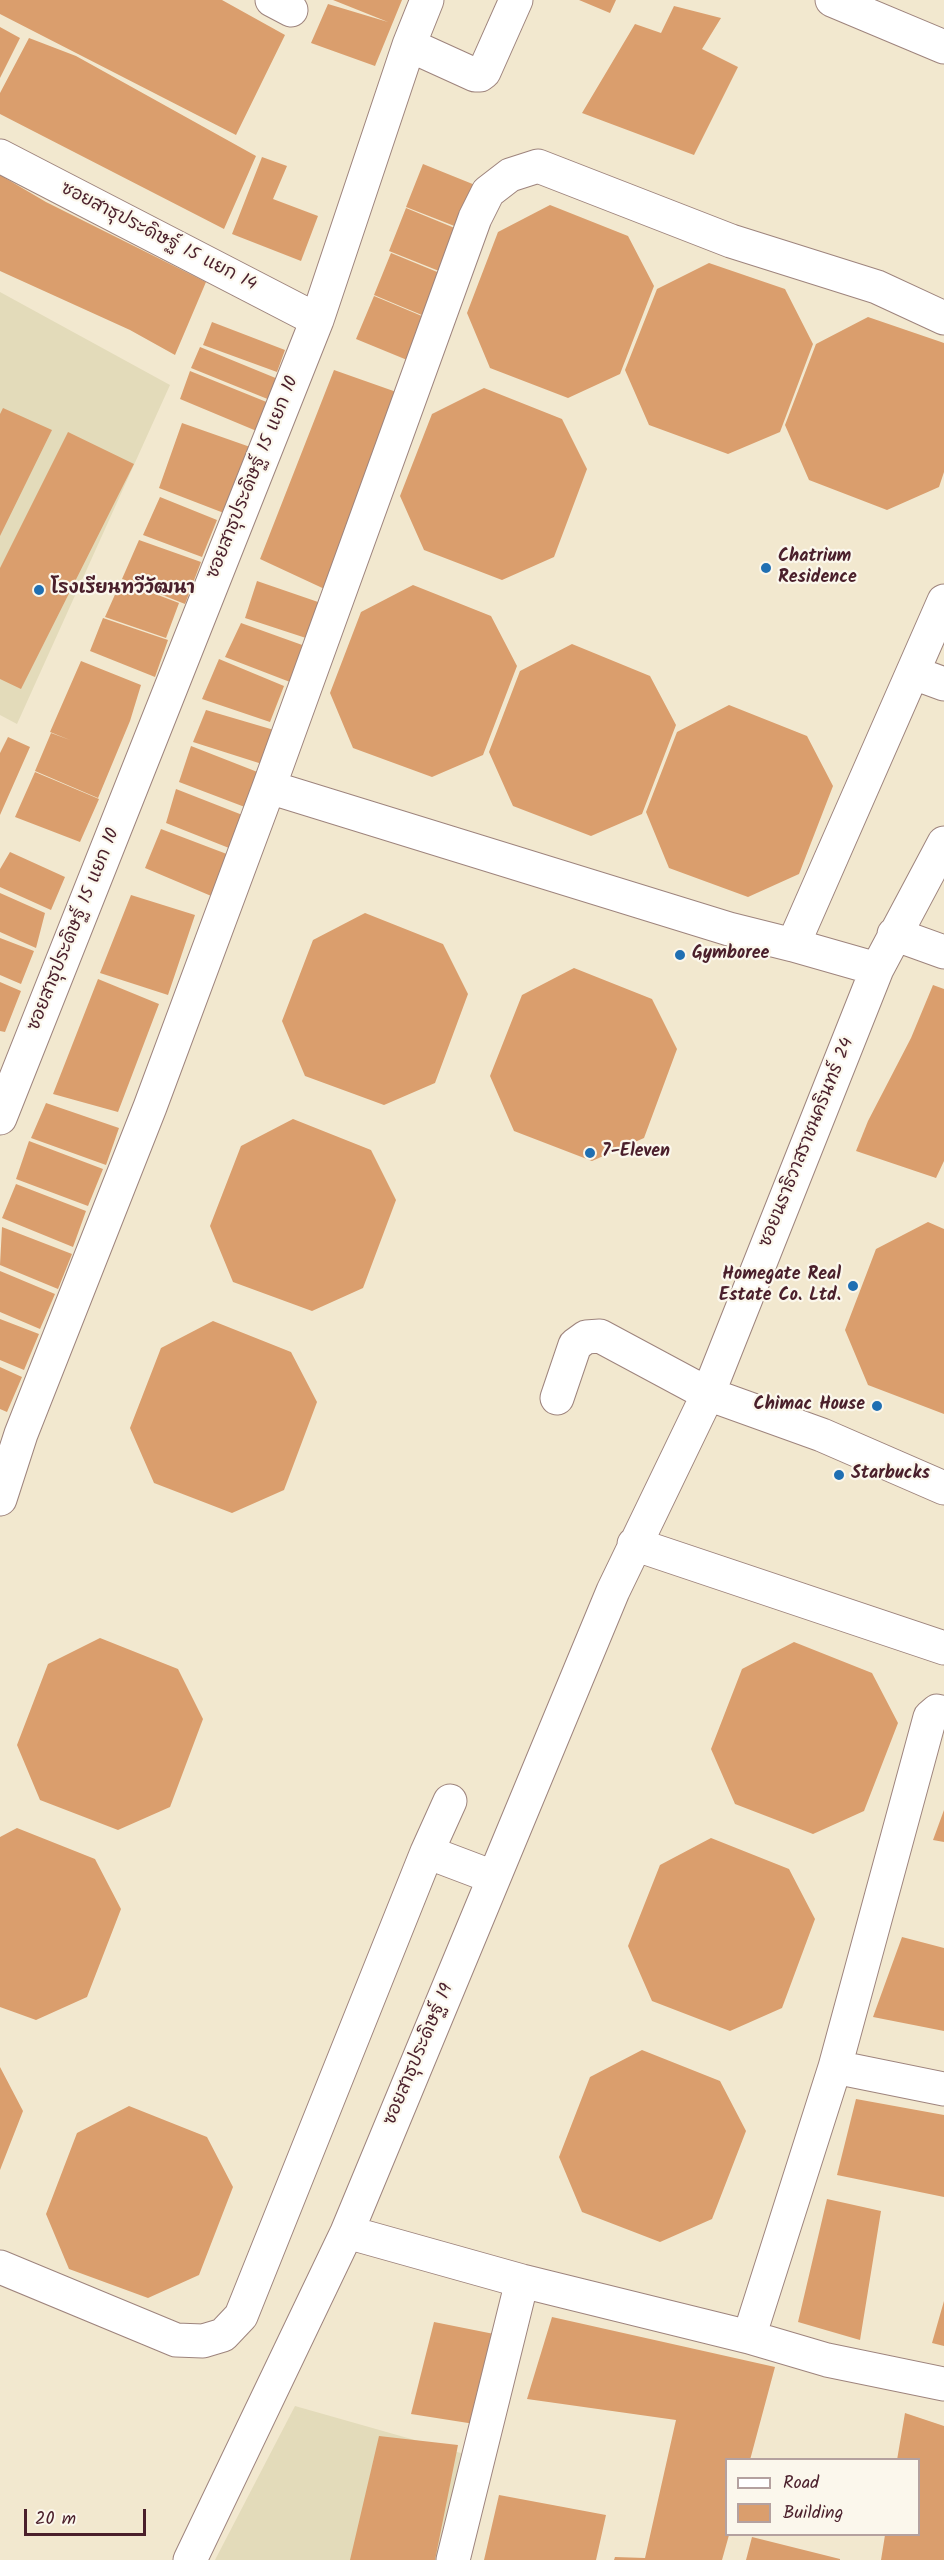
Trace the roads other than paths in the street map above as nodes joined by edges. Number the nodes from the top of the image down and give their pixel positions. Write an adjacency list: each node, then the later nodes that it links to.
1 (427, 0): 4 (street, ซอยสาธุประดิษฐ์ 15 แยก 10)
2 (516, 0): 4 (street)
3 (832, 0): 5 (street)
4 (409, 45): 8 (street, ซอยสาธุประดิษฐ์ 15 แยก 10)
5 (944, 47)
6 (0, 156): 8 (street, ซอยสาธุประดิษฐ์ 15 แยก 14)
7 (944, 318): 11 (street)
8 (316, 320): 17 (street, ซอยสาธุประดิษฐ์ 15 แยก 10)
9 (944, 601): 10 (street)
10 (929, 679): 14 (street)
11 (269, 787): 14 (street); 21 (street)
12 (944, 843): 13 (street, ซอยนราธิวาสราชนครินทร์ 24)
13 (894, 934): 15 (street); 16 (street, ซอยนราธิวาสราชนครินทร์ 24)
14 (794, 945): 16 (street)
15 (944, 952)
16 (877, 969): 18 (street, ซอยนราธิวาสราชนครินทร์ 24)
17 (0, 1118)
18 (708, 1394): 19 (street); 20 (street); 22 (street, ซอยนราธิวาสราชนครินทร์ 24)
19 (557, 1398)
20 (944, 1488)
21 (0, 1499)
22 (634, 1544): 23 (street); 27 (street, ซอยสาธุประดิษฐ์ 19)
23 (944, 1648)
24 (944, 1713): 28 (street)
25 (450, 1801): 26 (street)
26 (427, 1852): 27 (street); 31 (street)
27 (494, 1877): 30 (street, ซอยสาธุประดิษฐ์ 19)
28 (835, 2067): 29 (street); 33 (street)
29 (944, 2089)
30 (347, 2232): 32 (street); 35 (street, ซอยสาธุประดิษฐ์ 19)
31 (0, 2267)
32 (522, 2281): 33 (street); 36 (street)
33 (749, 2337): 34 (street)
34 (944, 2384)
35 (190, 2560)
36 (453, 2560)

